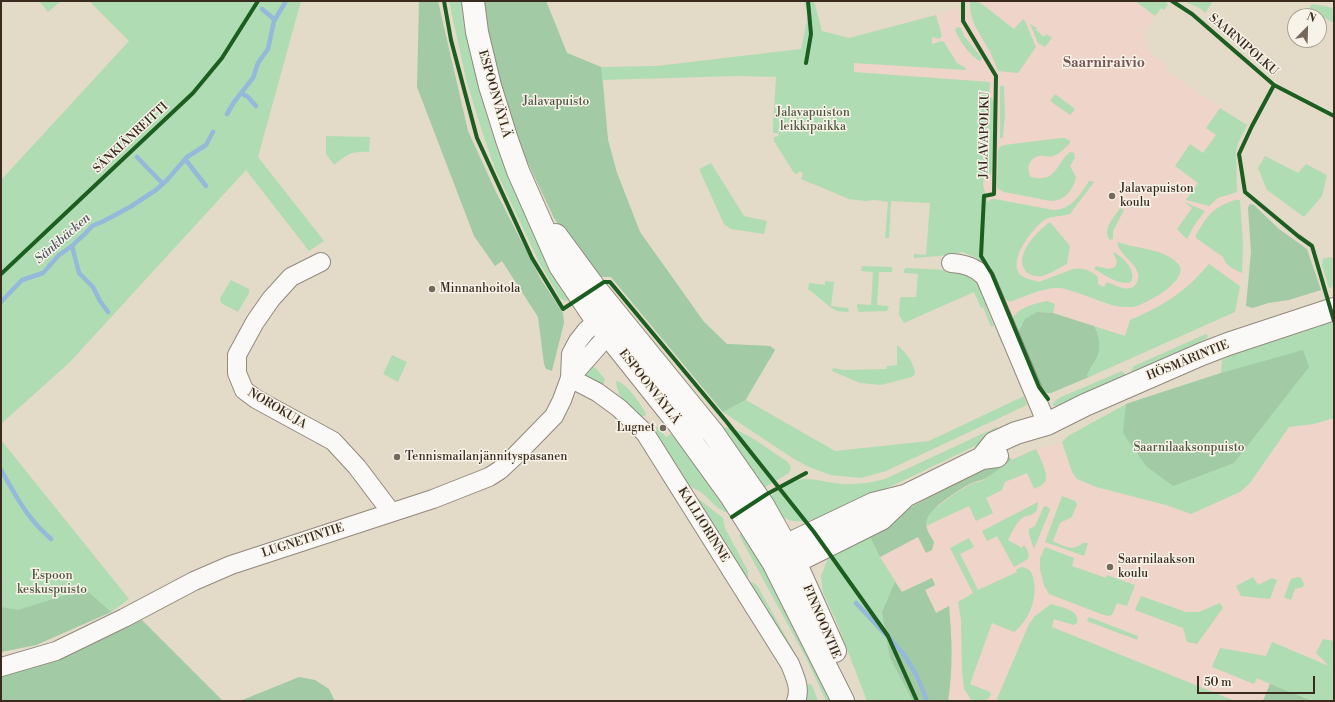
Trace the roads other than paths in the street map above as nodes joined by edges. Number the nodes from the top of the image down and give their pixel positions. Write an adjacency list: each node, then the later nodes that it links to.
1 (473, 1): 2 (main road, ESPOONVÄYLÄ)
2 (534, 207): 6 (main road, ESPOONVÄYLÄ); 7 (main road, ESPOONVÄYLÄ)
3 (321, 262): 10 (street, NOROKUJA)
4 (951, 263): 9 (street)
5 (1331, 310): 9 (main road, HÖSMÄRINTIE)
6 (617, 315): 7 (street, LUGNETINTIE); 11 (main road, ESPOONVÄYLÄ)
7 (602, 328): 8 (street, LUGNETINTIE); 11 (main road, ESPOONVÄYLÄ)
8 (570, 378): 10 (street, LUGNETINTIE); 13 (street, KALLIORINNE)
9 (1047, 424): 11 (main road, HÖSMÄRINTIE)
10 (391, 512): 12 (street, LUGNETINTIE)
11 (785, 556): 14 (main road, FINNOONTIE); 15 (main road, FINNOONTIE)
12 (1, 667)
13 (796, 701)
14 (843, 701)
15 (850, 701)

